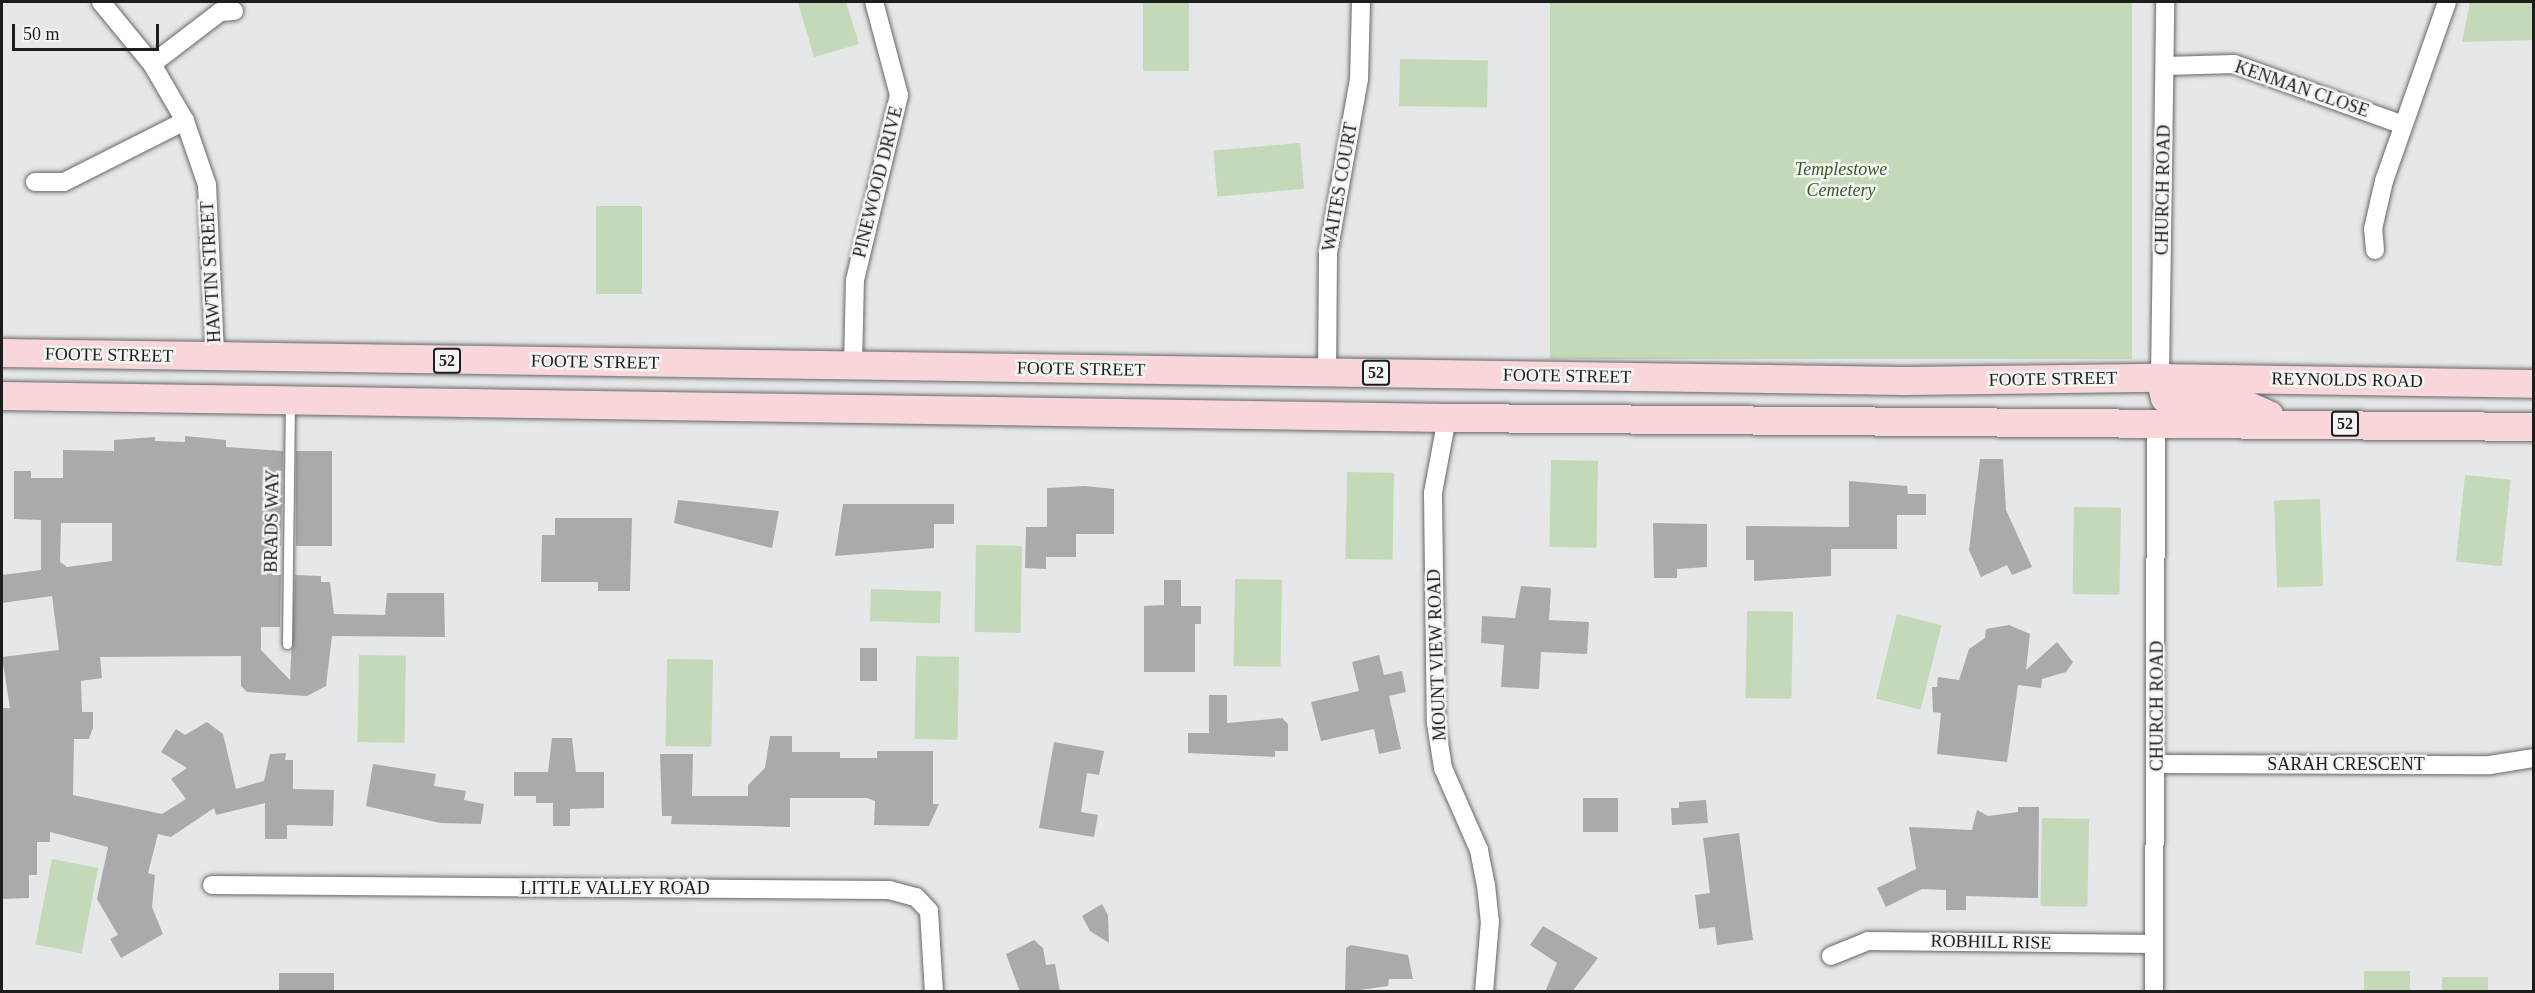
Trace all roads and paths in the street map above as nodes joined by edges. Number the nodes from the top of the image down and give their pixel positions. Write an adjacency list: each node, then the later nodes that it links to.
1 (101, 2): 7 (street, HAWTIN STREET)
2 (874, 2): 15 (street, PINEWOOD DRIVE)
3 (1361, 2): 17 (street, WAITES COURT)
4 (2165, 2): 8 (street, CHURCH ROAD)
5 (2447, 2): 10 (street)
6 (234, 11): 7 (street)
7 (152, 64): 9 (street, HAWTIN STREET)
8 (2165, 66): 10 (street, KENMAN CLOSE); 18 (street, CHURCH ROAD)
9 (185, 121): 11 (street); 14 (street, HAWTIN STREET)
10 (2402, 124): 12 (street)
11 (35, 182)
12 (2375, 250)
13 (2, 353): 14 (main road, FOOTE STREET / 52)
14 (215, 357): 15 (main road, FOOTE STREET / 52); 22 (main road)
15 (853, 366): 16 (main road, FOOTE STREET / 52)
16 (1121, 369): 17 (main road, FOOTE STREET / 52); 24 (main road)
17 (1327, 372): 18 (main road, FOOTE STREET / 52)
18 (2160, 378): 19 (main road, REYNOLDS ROAD / 52); 27 (main road)
19 (2394, 381): 20 (main road, REYNOLDS ROAD / 52); 28 (main road)
20 (2534, 384)
21 (2, 396): 22 (main road, 52)
22 (214, 397): 23 (main road, 52)
23 (290, 398): 24 (main road, 52); 30 (lane, BRADS WAY)
24 (1121, 413): 25 (main road, 52)
25 (1447, 418): 26 (main road, 52); 37 (street, MOUNT VIEW ROAD)
26 (2156, 421): 27 (main road, 52); 32 (street, CHURCH ROAD)
27 (2290, 424): 28 (main road, 52)
28 (2394, 425): 29 (main road, 52)
29 (2534, 428)
30 (287, 644)
31 (2534, 758): 32 (street, SARAH CRESCENT)
32 (2158, 764): 34 (street, CHURCH ROAD)
33 (212, 885): 36 (street, LITTLE VALLEY ROAD)
34 (2154, 944): 35 (street, ROBHILL RISE); 38 (street, CHURCH ROAD)
35 (1831, 957)
36 (934, 992)
37 (1484, 992)
38 (2154, 992)

